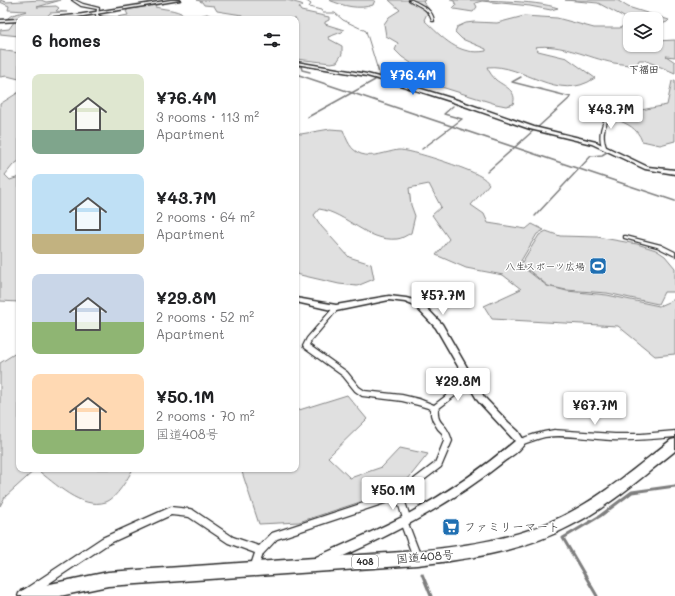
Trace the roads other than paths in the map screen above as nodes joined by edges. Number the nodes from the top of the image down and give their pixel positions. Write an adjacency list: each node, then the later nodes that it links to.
1 (73, 0): 4 (street)
2 (178, 0): 4 (main road)
3 (410, 0): 8 (street)
4 (98, 13): 5 (main road); 6 (street)
5 (77, 16)
6 (98, 16)
7 (16, 20): 9 (main road)
8 (433, 20)
9 (0, 21)
10 (299, 63): 12 (street)
11 (610, 113): 12 (street)
12 (604, 147): 13 (street)
13 (675, 172)
14 (626, 237): 15 (street)
15 (675, 254)
16 (299, 301): 17 (street)
17 (336, 308): 18 (street); 19 (street)
18 (470, 381): 19 (street); 21 (street)
19 (435, 408): 23 (street)
20 (675, 434): 21 (street)
21 (521, 442): 24 (street)
22 (675, 444): 26 (highway, 国道408号 / 408)
23 (399, 495): 24 (street); 25 (street)
24 (406, 521): 26 (street); 27 (street)
25 (260, 551): 28 (street); 29 (street)
26 (417, 558): 27 (highway, 国道408号 / 408)
27 (310, 565): 28 (highway, 国道408号 / 408)
28 (254, 568): 30 (highway, 国道408号 / 408)
29 (22, 596)
30 (26, 596)

